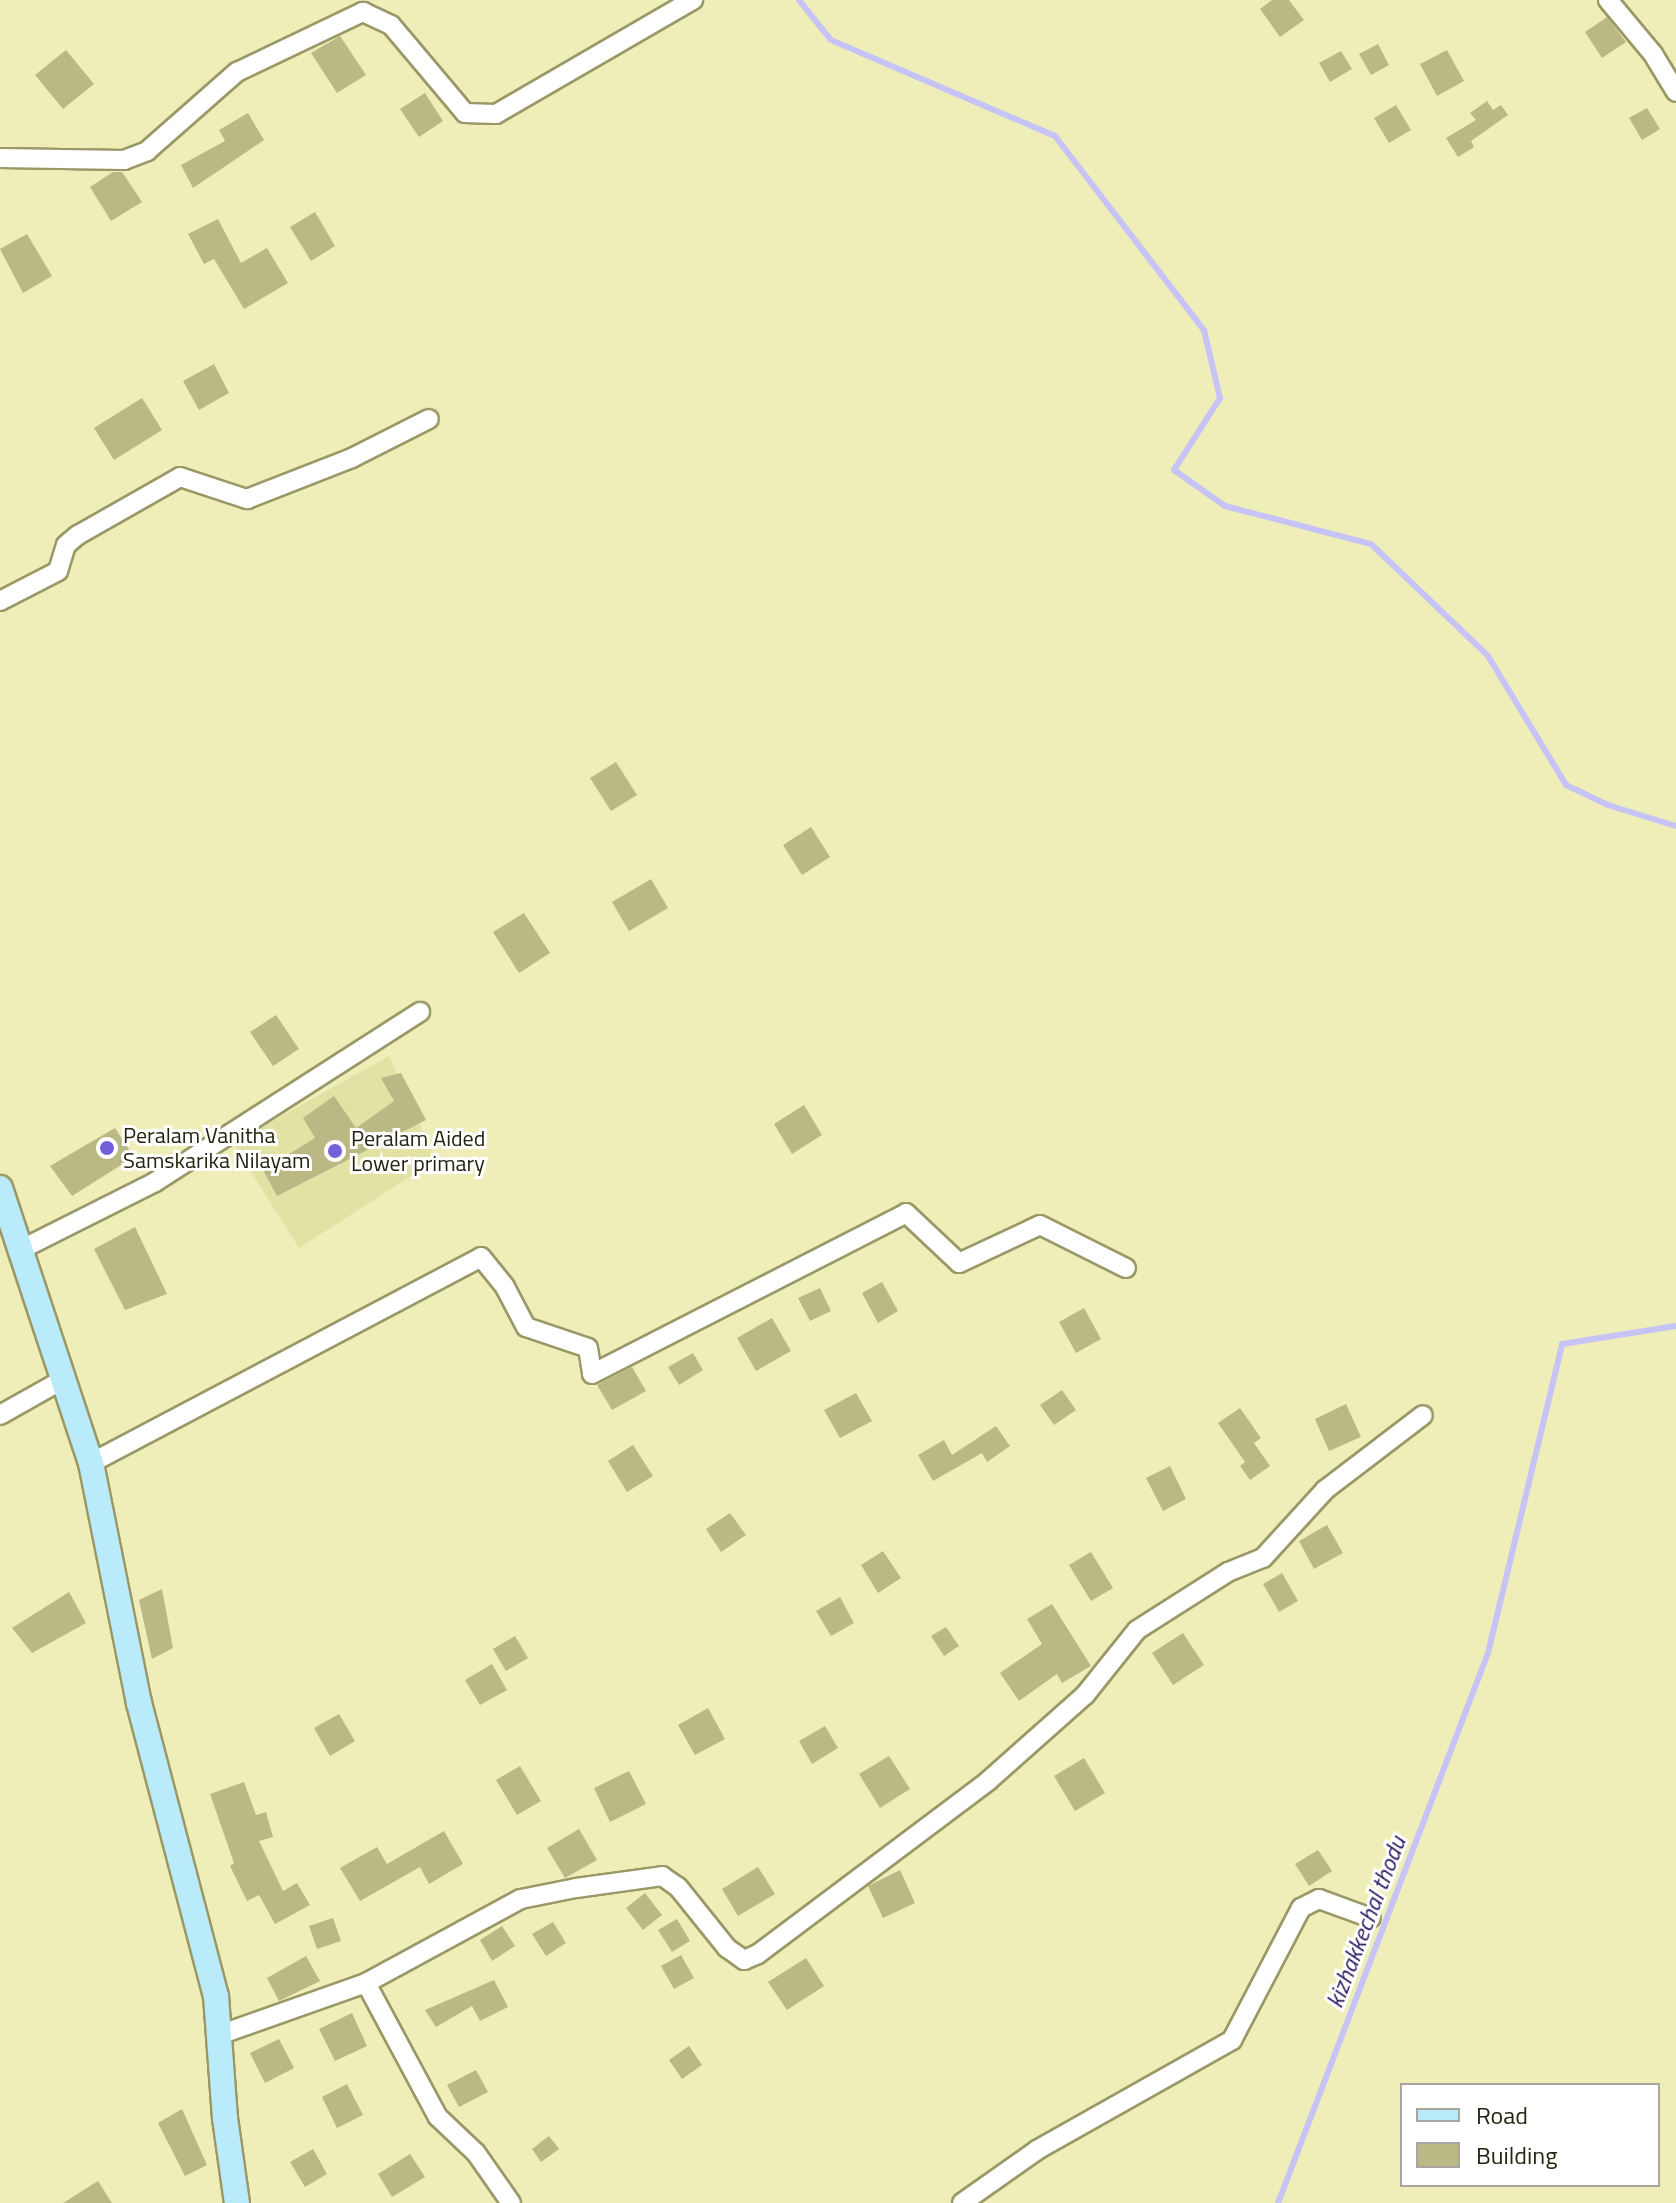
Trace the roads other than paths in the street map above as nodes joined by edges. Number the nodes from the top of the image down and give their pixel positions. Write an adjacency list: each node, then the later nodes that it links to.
1 (693, 0): 4 (street)
2 (1608, 0): 3 (street)
3 (1676, 92)
4 (0, 158)
5 (429, 419): 6 (street)
6 (0, 601)
7 (420, 1012): 9 (street)
8 (0, 1188): 9 (main road)
9 (18, 1251): 11 (main road)
10 (1126, 1268): 14 (street)
11 (62, 1380): 12 (street); 14 (main road)
12 (0, 1415)
13 (1423, 1415): 16 (street)
14 (91, 1463): 17 (main road)
15 (1371, 1918): 20 (street)
16 (366, 1983): 17 (street); 19 (street)
17 (219, 2035): 18 (main road)
18 (237, 2203)
19 (511, 2203)
20 (962, 2203)

